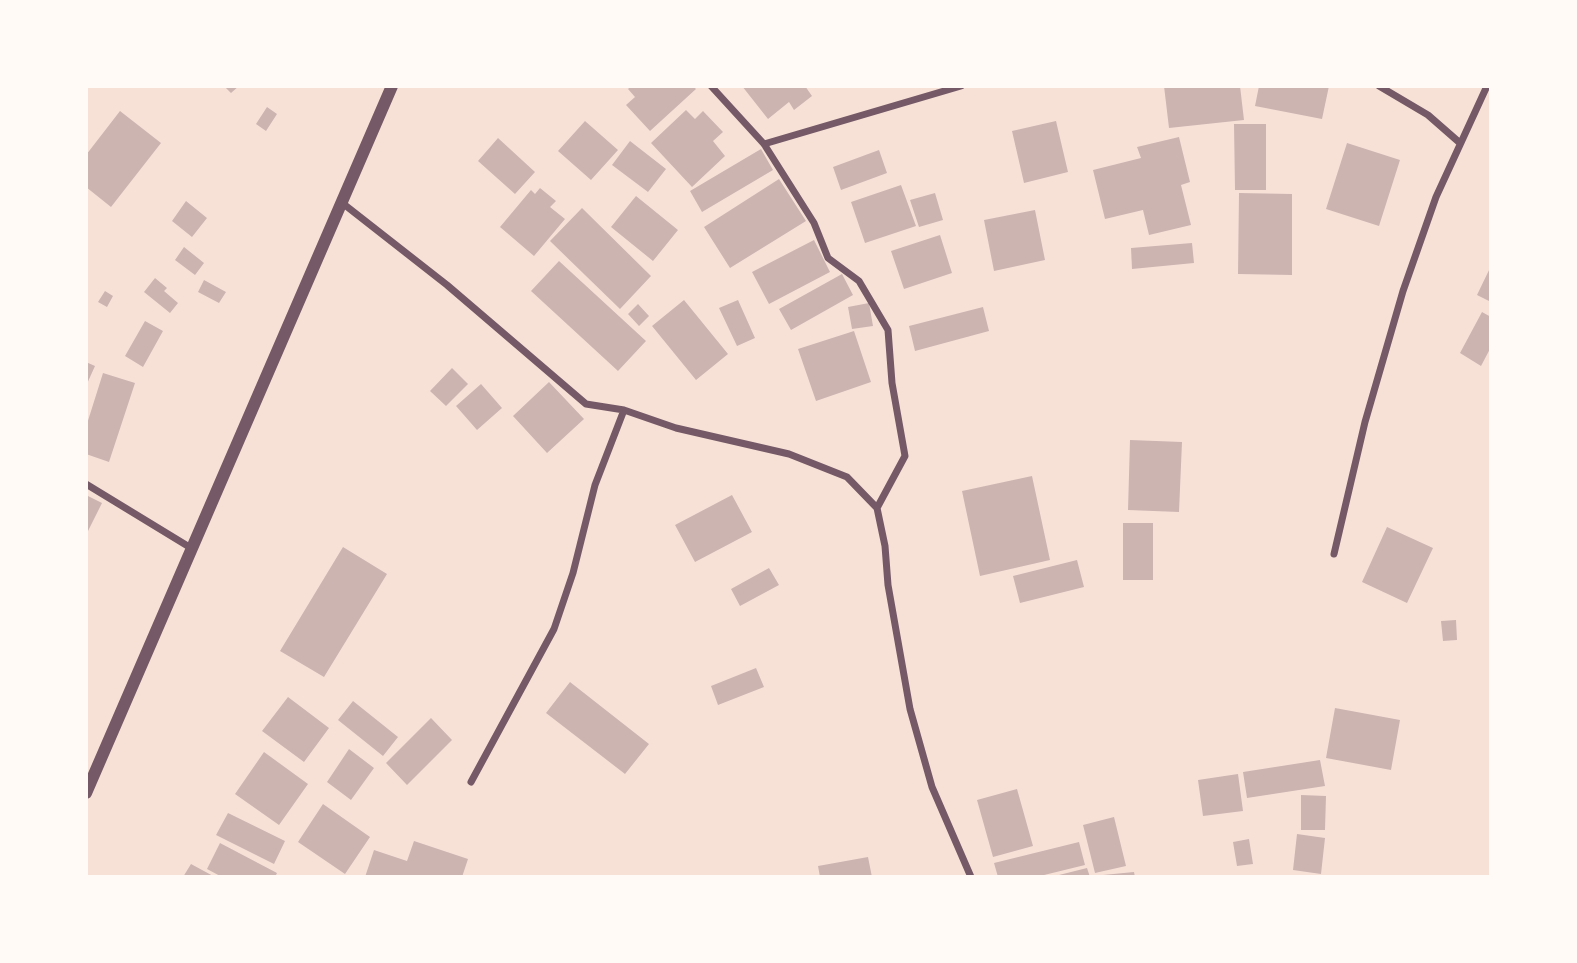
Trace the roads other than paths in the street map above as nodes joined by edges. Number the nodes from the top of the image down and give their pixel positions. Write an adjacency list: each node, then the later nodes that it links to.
1 (392, 86): 8 (street)
2 (711, 86): 7 (street)
3 (961, 86): 7 (street)
4 (1379, 86): 6 (street)
5 (1487, 86): 6 (street)
6 (1460, 143): 13 (street)
7 (764, 144): 11 (street)
8 (341, 201): 9 (street); 12 (street)
9 (624, 410): 11 (street); 14 (street)
10 (86, 484): 12 (street)
11 (877, 508): 16 (street)
12 (191, 548): 15 (street)
13 (1334, 554)
14 (471, 782)
15 (86, 793)
16 (971, 877)

